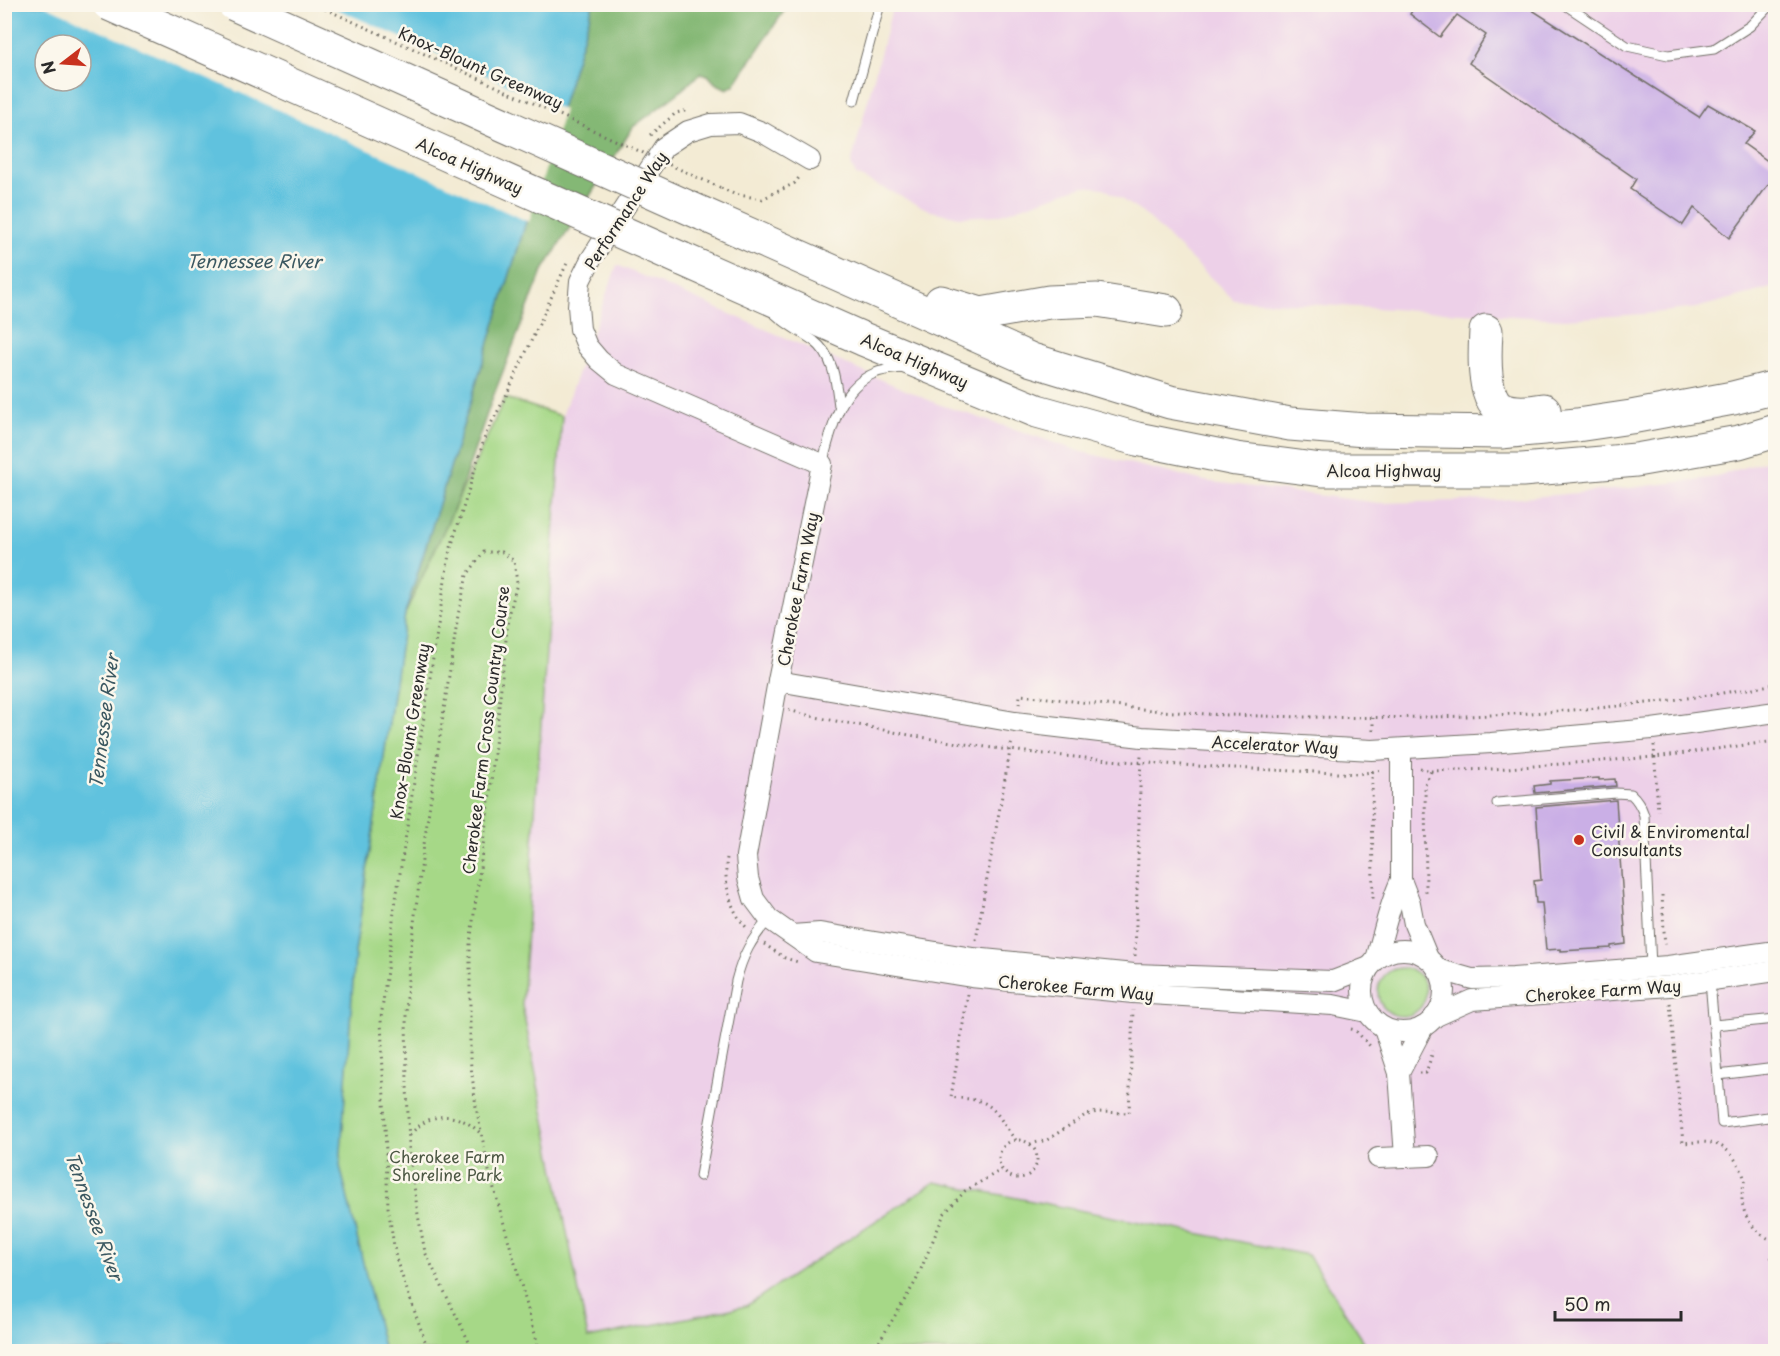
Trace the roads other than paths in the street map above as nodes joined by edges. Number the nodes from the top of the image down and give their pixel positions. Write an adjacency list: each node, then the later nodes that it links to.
1 (109, 4): 9 (highway, Alcoa Highway, bridge)
2 (234, 4): 8 (highway, bridge)
3 (880, 4): 6 (lane)
4 (1564, 4): 5 (lane)
5 (1771, 4)
6 (854, 101)
7 (810, 160): 17 (street, Performance Way)
8 (758, 238): 10 (highway); 14 (highway)
9 (744, 286): 12 (highway, Alcoa Highway); 15 (lane, Cherokee Farm Way)
10 (1166, 311)
11 (1486, 331): 13 (highway)
12 (926, 365): 15 (lane, Cherokee Farm Way); 16 (highway, Alcoa Highway)
13 (1776, 366)
14 (1776, 387)
15 (839, 406): 17 (lane, Cherokee Farm Way)
16 (1776, 431)
17 (822, 464): 18 (street, Cherokee Farm Way)
18 (778, 681): 20 (street, Accelerator Way); 23 (street, Cherokee Farm Way)
19 (1776, 712): 20 (street, Accelerator Way)
20 (1400, 758): 22 (street)
21 (1497, 803): 27 (lane)
22 (1401, 880): 25 (street); 26 (street)
23 (769, 919): 28 (street, Cherokee Farm Way); 43 (lane)
24 (1776, 951): 27 (street, Cherokee Farm Way)
25 (1373, 963): 26 (street); 28 (street, Cherokee Farm Way); 31 (street)
26 (1433, 964): 27 (street, Cherokee Farm Way); 33 (street)
27 (1659, 967)
28 (972, 968): 31 (street, Cherokee Farm Way)
29 (1776, 971): 30 (street, Cherokee Farm Way)
30 (1710, 981): 33 (street, Cherokee Farm Way); 34 (lane)
31 (1367, 1012): 35 (street)
32 (1776, 1019): 34 (lane)
33 (1429, 1022): 35 (street); 37 (street)
34 (1714, 1025): 38 (lane)
35 (1384, 1028): 37 (street)
36 (1776, 1068): 38 (lane)
37 (1399, 1073): 41 (street)
38 (1718, 1075): 39 (lane)
39 (1776, 1116)
40 (1429, 1156): 41 (street)
41 (1405, 1157): 42 (street)
42 (1378, 1158)
43 (700, 1176)

